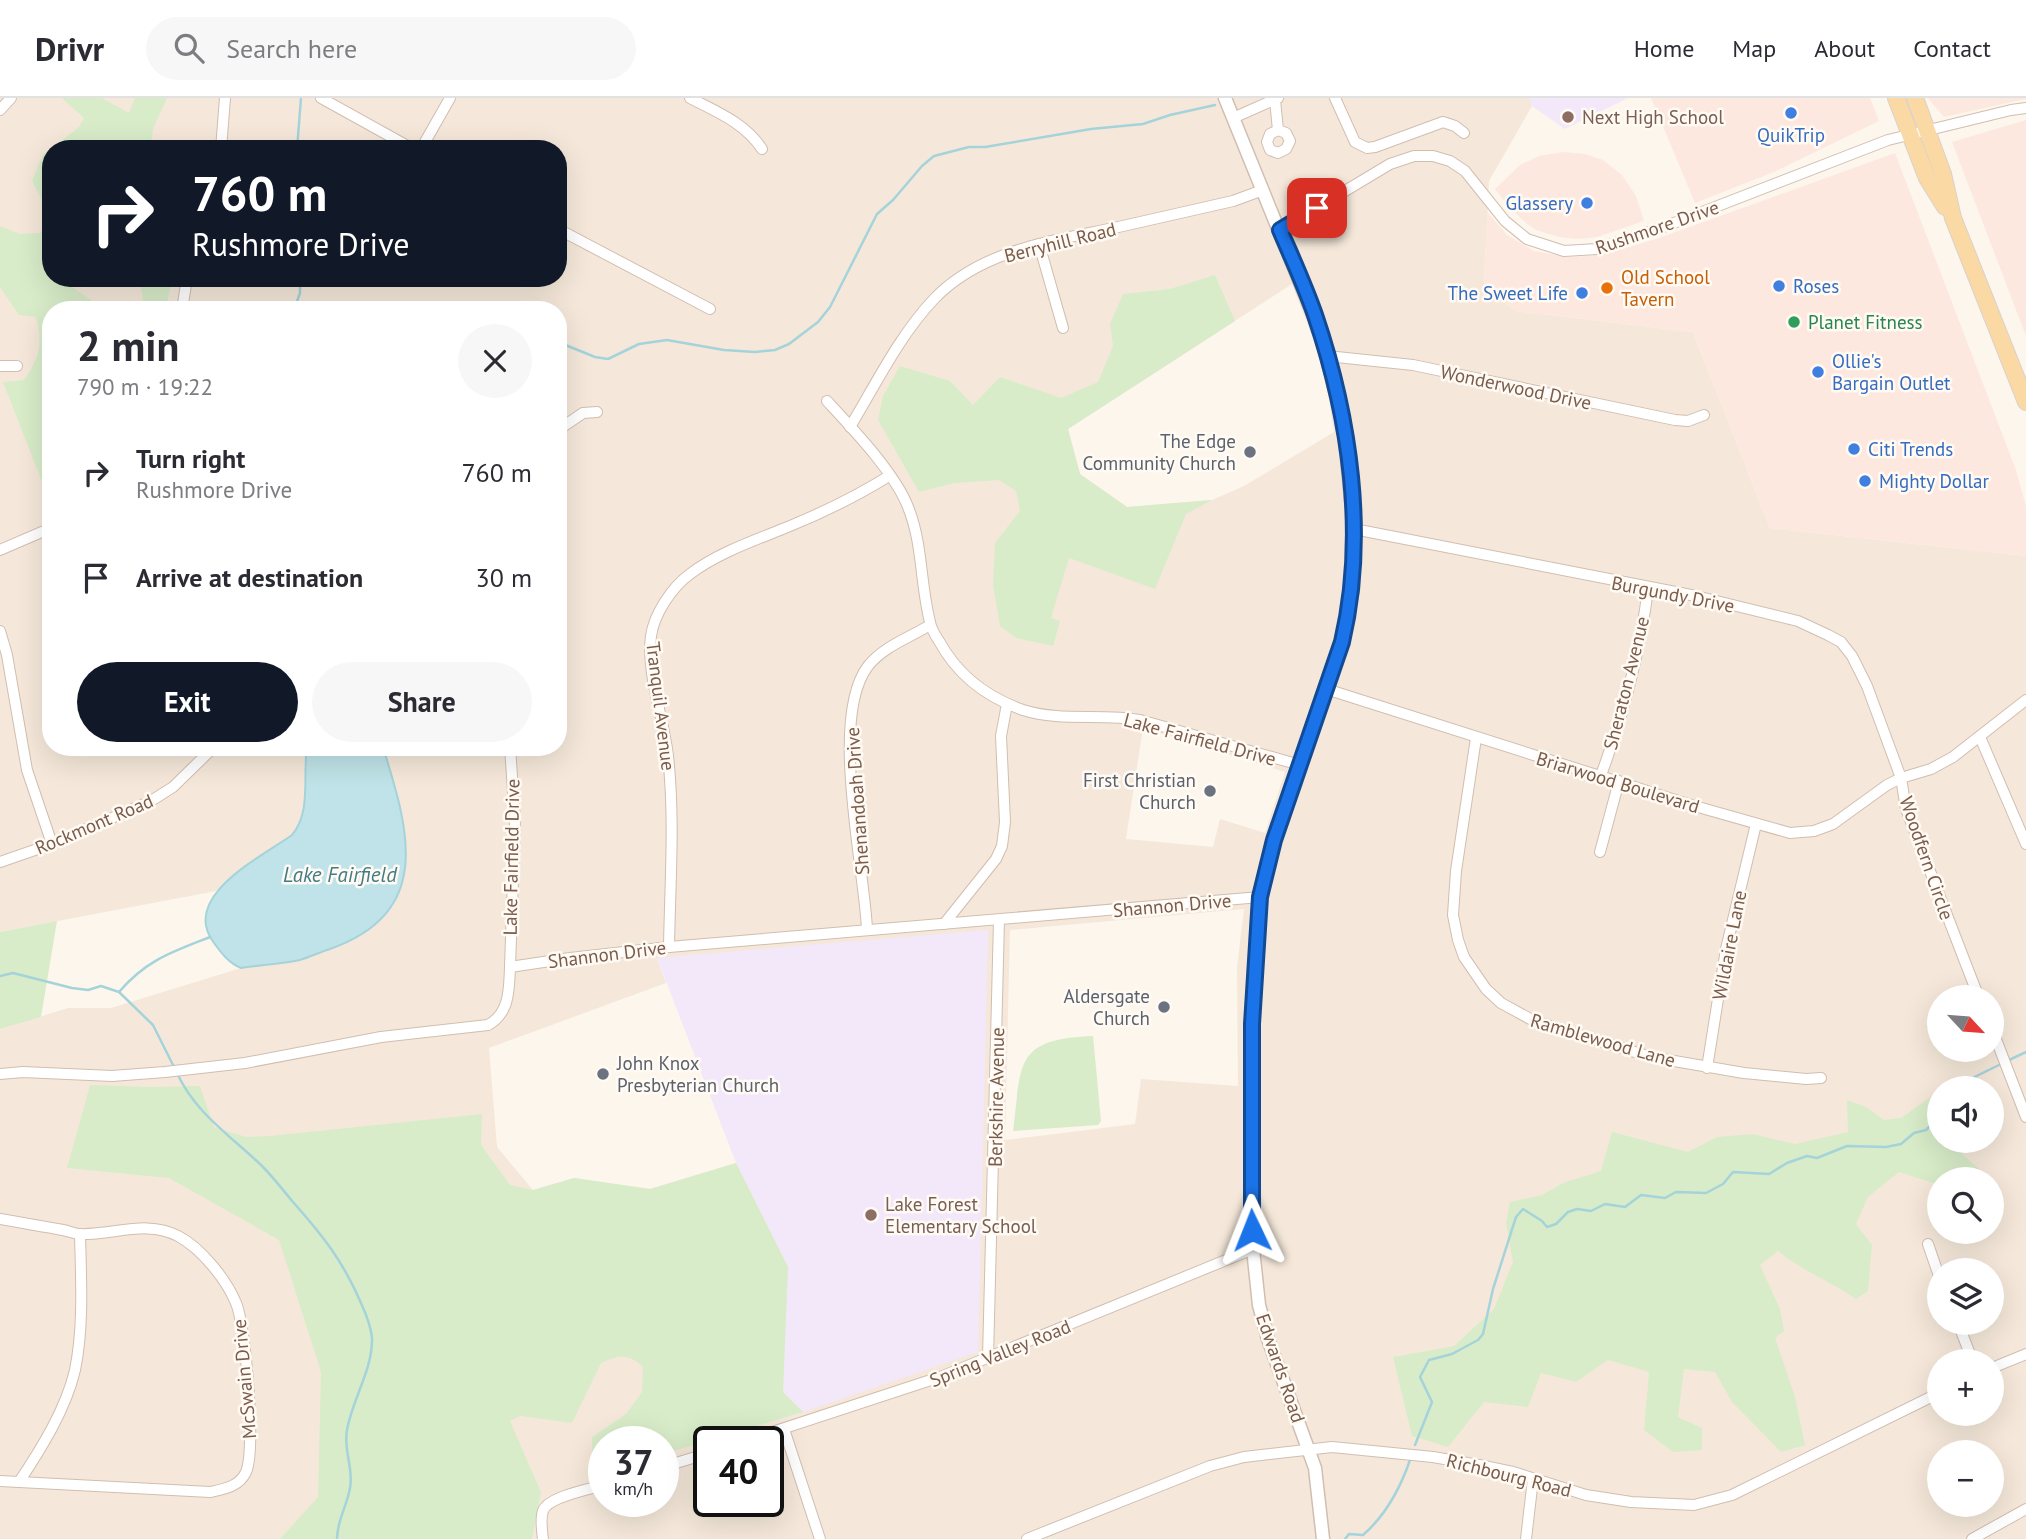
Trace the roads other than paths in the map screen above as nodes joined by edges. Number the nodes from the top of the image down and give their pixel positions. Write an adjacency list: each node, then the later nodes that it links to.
1 (10, 98): 12 (street)
2 (225, 98): 17 (street)
3 (321, 98): 18 (street)
4 (450, 98): 19 (street)
5 (690, 98): 20 (street)
6 (1225, 98): 13 (street, Edwards Road)
7 (1335, 98): 15 (street)
8 (1896, 98): 16 (main road)
9 (1915, 98): 16 (main road)
10 (1276, 99): 13 (street); 14 (street)
11 (2026, 108): 16 (street, Rushmore Drive)
12 (0, 110)
13 (1233, 118): 21 (street, Edwards Road)
14 (1278, 130)
15 (1464, 133)
16 (1919, 133): 22 (street, Rushmore Drive); 31 (main road)
17 (222, 140)
18 (397, 140)
19 (426, 140)
20 (762, 149)
21 (1263, 190): 22 (street, Edwards Road); 24 (street, Berryhill Road)
22 (1280, 230): 27 (street, Edwards Road)
23 (567, 234): 25 (street)
24 (1039, 244): 26 (street); 35 (street, Berryhill Road)
25 (710, 309)
26 (1063, 328)
27 (1327, 356): 33 (street, Wonderwood Drive); 37 (street, Edwards Road)
28 (0, 366): 29 (street)
29 (17, 366)
30 (827, 401): 35 (street, Lake Fairfield Drive)
31 (2026, 402)
32 (597, 412): 34 (street)
33 (1704, 415)
34 (567, 424)
35 (850, 427): 36 (street, Lake Fairfield Drive)
36 (889, 476): 41 (street, Lake Fairfield Drive); 63 (street, Tranquil Avenue)
37 (1354, 529): 40 (street, Burgundy Drive); 43 (street, Edwards Road)
38 (42, 532): 39 (street)
39 (0, 550)
40 (1648, 589): 51 (street, Sheraton Avenue); 52 (street, Burgundy Drive)
41 (930, 625): 45 (street, Lake Fairfield Drive); 62 (street, Shenandoah Drive)
42 (0, 631): 55 (street)
43 (1326, 689): 46 (street, Briarwood Boulevard); 50 (street, Edwards Road)
44 (2026, 700): 47 (street, Woodfern Circle)
45 (1007, 704): 50 (street, Lake Fairfield Drive); 61 (street)
46 (1476, 737): 51 (street, Briarwood Boulevard); 67 (street, Ramblewood Lane)
47 (1980, 737): 52 (street, Woodfern Circle); 56 (street)
48 (205, 756): 55 (street, Rockmont Road)
49 (511, 756): 64 (street, Lake Fairfield Drive)
50 (1300, 765): 59 (street, Edwards Road)
51 (1601, 775): 53 (street, Briarwood Boulevard)
52 (1901, 778): 54 (street, Briarwood Boulevard); 65 (street, Woodfern Circle)
53 (1619, 781): 54 (street, Briarwood Boulevard); 57 (street)
54 (1756, 824): 67 (street, Wildaire Lane)
55 (52, 844): 58 (street, Rockmont Road)
56 (2026, 844)
57 (1600, 852)
58 (0, 862)
59 (1260, 897): 60 (street, Shannon Drive); 74 (street, Edwards Road)
60 (999, 920): 61 (street, Shannon Drive); 77 (street, Berkshire Avenue)
61 (944, 923): 62 (street, Shannon Drive)
62 (867, 929): 63 (street, Shannon Drive)
63 (669, 947): 64 (street, Shannon Drive)
64 (510, 967): 68 (street)
65 (1974, 985)
66 (2004, 1061): 70 (street)
67 (1707, 1068): 69 (street, Ramblewood Lane)
68 (0, 1073)
69 (1821, 1078)
70 (2026, 1117)
71 (0, 1219): 72 (street, McSwain Drive)
72 (80, 1234): 84 (street); 84 (street, McSwain Drive)
73 (1928, 1244): 75 (street)
74 (1253, 1249): 77 (street, Spring Valley Road); 81 (street, Edwards Road)
75 (1933, 1258)
76 (2026, 1354): 78 (street)
77 (988, 1358): 80 (street, Spring Valley Road)
78 (2004, 1363)
79 (1927, 1399): 82 (street, Richbourg Road)
80 (784, 1429): 88 (street)
81 (1309, 1450): 82 (street, Richbourg Road); 89 (street, Richbourg Road); 90 (street, Edwards Road)
82 (1533, 1479): 91 (street)
83 (0, 1481): 84 (street, McSwain Drive)
84 (19, 1482)
85 (588, 1490): 87 (street)
86 (2026, 1509): 92 (street)
87 (543, 1539)
88 (820, 1539)
89 (1027, 1539)
90 (1323, 1539)
91 (1527, 1539)
92 (1972, 1539)

